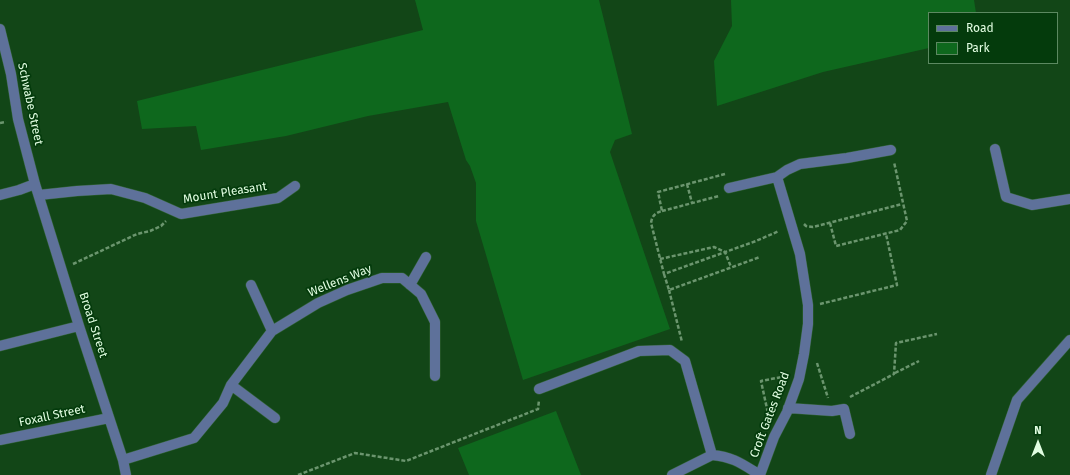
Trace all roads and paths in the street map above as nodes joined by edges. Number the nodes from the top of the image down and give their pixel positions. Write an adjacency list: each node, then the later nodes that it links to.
1 (0, 29): 5 (street, Schwabe Street)
2 (995, 149): 11 (street)
3 (891, 150): 4 (street); 13 (path)
4 (777, 177): 8 (street); 18 (street, Croft Gates Road)
5 (35, 184): 9 (street); 10 (street, Broad Street)
6 (687, 184): 8 (path); 12 (path); 15 (path)
7 (295, 186): 14 (street, Mount Pleasant)
8 (729, 188): 12 (path)
9 (0, 195)
10 (38, 195): 14 (street, Mount Pleasant); 25 (street, Broad Street)
11 (1070, 199)
12 (692, 203): 15 (path)
13 (902, 204): 17 (path); 19 (path)
14 (174, 210): 25 (path)
15 (662, 211): 23 (path)
16 (801, 220): 17 (path)
17 (830, 223): 19 (path)
18 (792, 226): 20 (path); 46 (street, Croft Gates Road)
19 (886, 234): 30 (path)
20 (725, 252): 23 (path); 24 (path); 26 (path)
21 (426, 257): 28 (street)
22 (760, 257): 24 (path)
23 (660, 259): 26 (path)
24 (731, 267): 29 (path)
25 (62, 270): 31 (street, Broad Street)
26 (664, 274): 29 (path)
27 (251, 285): 32 (street)
28 (410, 285): 32 (street, Wellens Way); 41 (street, Wellens Way)
29 (669, 290): 37 (path)
30 (816, 305)
31 (79, 326): 35 (street); 47 (street, Broad Street)
32 (272, 331): 42 (street, Wellens Way)
33 (937, 334): 39 (path)
34 (1070, 340): 58 (street)
35 (0, 346)
36 (815, 358): 45 (path)
37 (685, 361): 43 (street); 52 (street)
38 (920, 361): 39 (path)
39 (894, 374): 44 (path)
40 (791, 375): 49 (path)
41 (435, 376)
42 (231, 385): 48 (street); 53 (street, Wellens Way)
43 (539, 389): 55 (path)
44 (844, 400)
45 (830, 403)
46 (788, 408): 50 (street); 57 (street, Croft Gates Road)
47 (109, 418): 51 (street, Foxall Street); 53 (street, Broad Street)
48 (275, 418)
49 (770, 425)
50 (850, 434)
51 (0, 440)
52 (712, 456): 56 (street); 57 (street)
53 (123, 460): 54 (street, Broad Street)
54 (126, 475)
55 (298, 475)
56 (672, 475)
57 (760, 475)
58 (991, 475)

